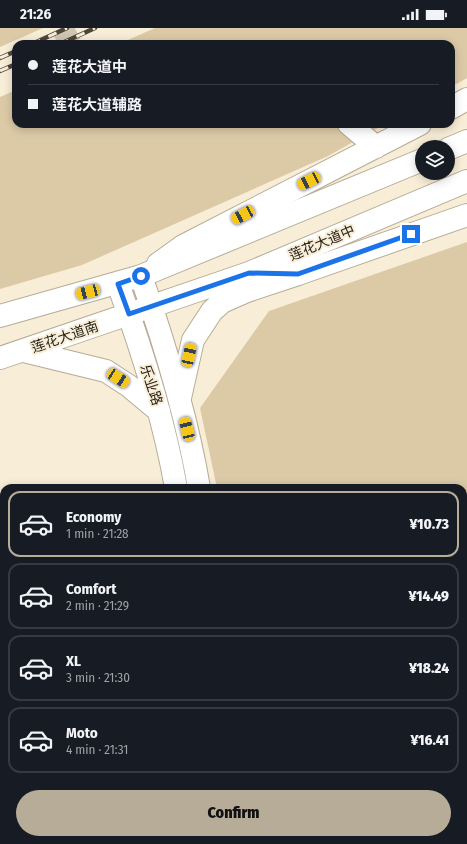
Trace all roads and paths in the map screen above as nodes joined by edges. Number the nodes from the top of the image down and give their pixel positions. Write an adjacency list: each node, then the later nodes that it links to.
1 (467, 99): 2 (main road)
2 (455, 106)
3 (354, 128): 7 (main road)
4 (412, 128): 7 (main road)
5 (467, 141): 6 (main road)
6 (455, 146)
7 (376, 147): 13 (main road)
8 (415, 163): 13 (main road)
9 (467, 180): 11 (main road, 莲花大道中)
10 (467, 214): 12 (main road)
11 (249, 273): 12 (main road); 15 (main road, 莲花大道中)
12 (298, 274): 20 (main road)
13 (141, 276): 14 (main road); 15 (main road, 乐业路)
14 (118, 284): 16 (main road, 乐业路); 17 (main road)
15 (151, 306): 16 (main road, 莲花大道中); 20 (main road, 乐业路)
16 (129, 314): 18 (main road, 莲花大道南); 21 (main road, 乐业路)
17 (0, 316)
18 (24, 351): 19 (main road, 莲花大道南); 21 (main road)
19 (0, 358)
20 (180, 400): 23 (main road, 乐业路)
21 (159, 411): 22 (main road, 乐业路)
22 (175, 484)
23 (198, 484)

